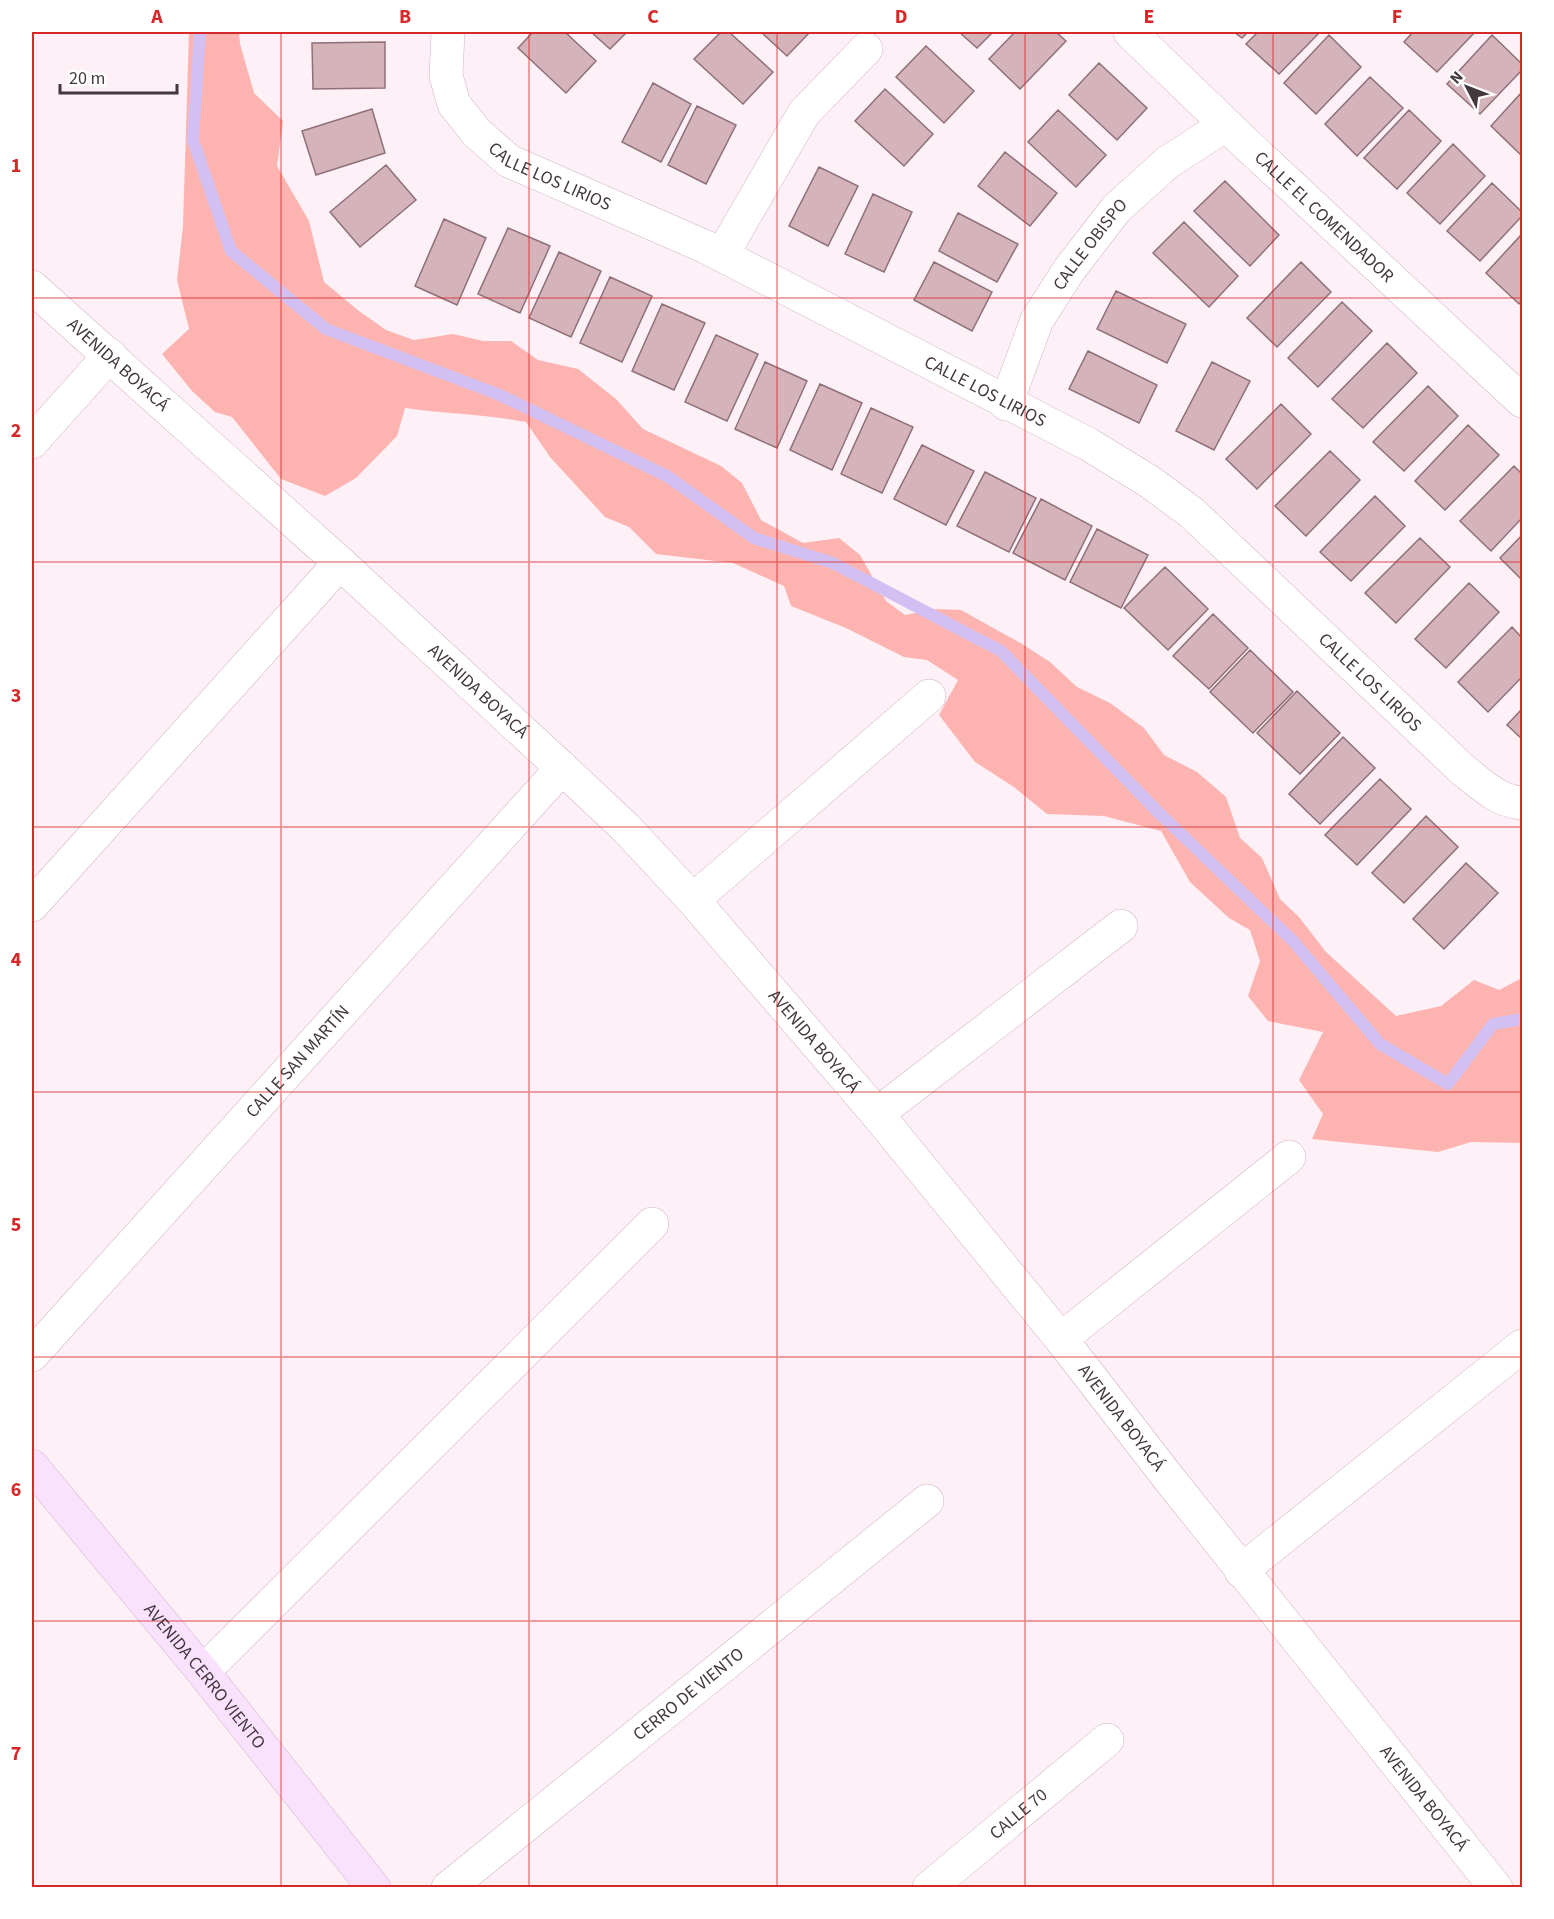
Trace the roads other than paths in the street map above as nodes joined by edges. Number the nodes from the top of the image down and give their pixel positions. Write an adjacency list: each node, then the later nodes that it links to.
1 (448, 32): 5 (street, CALLE LOS LIRIOS)
2 (1130, 32): 4 (street, CALLE EL COMENDADOR)
3 (866, 49): 5 (street)
4 (1226, 125): 8 (street, CALLE EL COMENDADOR); 9 (street, CALLE OBISPO)
5 (722, 255): 9 (street, CALLE LOS LIRIOS)
6 (32, 287): 7 (street, AVENIDA BOYACÁ)
7 (110, 355): 10 (street); 11 (street, AVENIDA BOYACÁ)
8 (1522, 400)
9 (1006, 404): 14 (street, CALLE LOS LIRIOS)
10 (32, 442)
11 (340, 563): 13 (street, AVENIDA BOYACÁ); 16 (street)
12 (929, 696): 15 (street)
13 (562, 768): 15 (street, AVENIDA BOYACÁ); 23 (street, CALLE SAN MARTÍN)
14 (1522, 803)
15 (693, 900): 18 (street, AVENIDA BOYACÁ)
16 (32, 905)
17 (1121, 926): 18 (street)
18 (877, 1114): 21 (street, AVENIDA BOYACÁ)
19 (1289, 1157): 21 (street)
20 (652, 1224): 27 (street)
21 (1060, 1339): 26 (street, AVENIDA BOYACÁ)
22 (1522, 1346): 26 (street)
23 (32, 1355)
24 (32, 1466): 27 (street, AVENIDA CERRO VIENTO)
25 (927, 1501): 30 (street, CERRO DE VIENTO)
26 (1241, 1570): 32 (street, AVENIDA BOYACÁ)
27 (203, 1672): 29 (street, AVENIDA CERRO VIENTO)
28 (1107, 1740): 31 (street, CALLE 70)
29 (374, 1887)
30 (448, 1887)
31 (928, 1887)
32 (1496, 1887)

